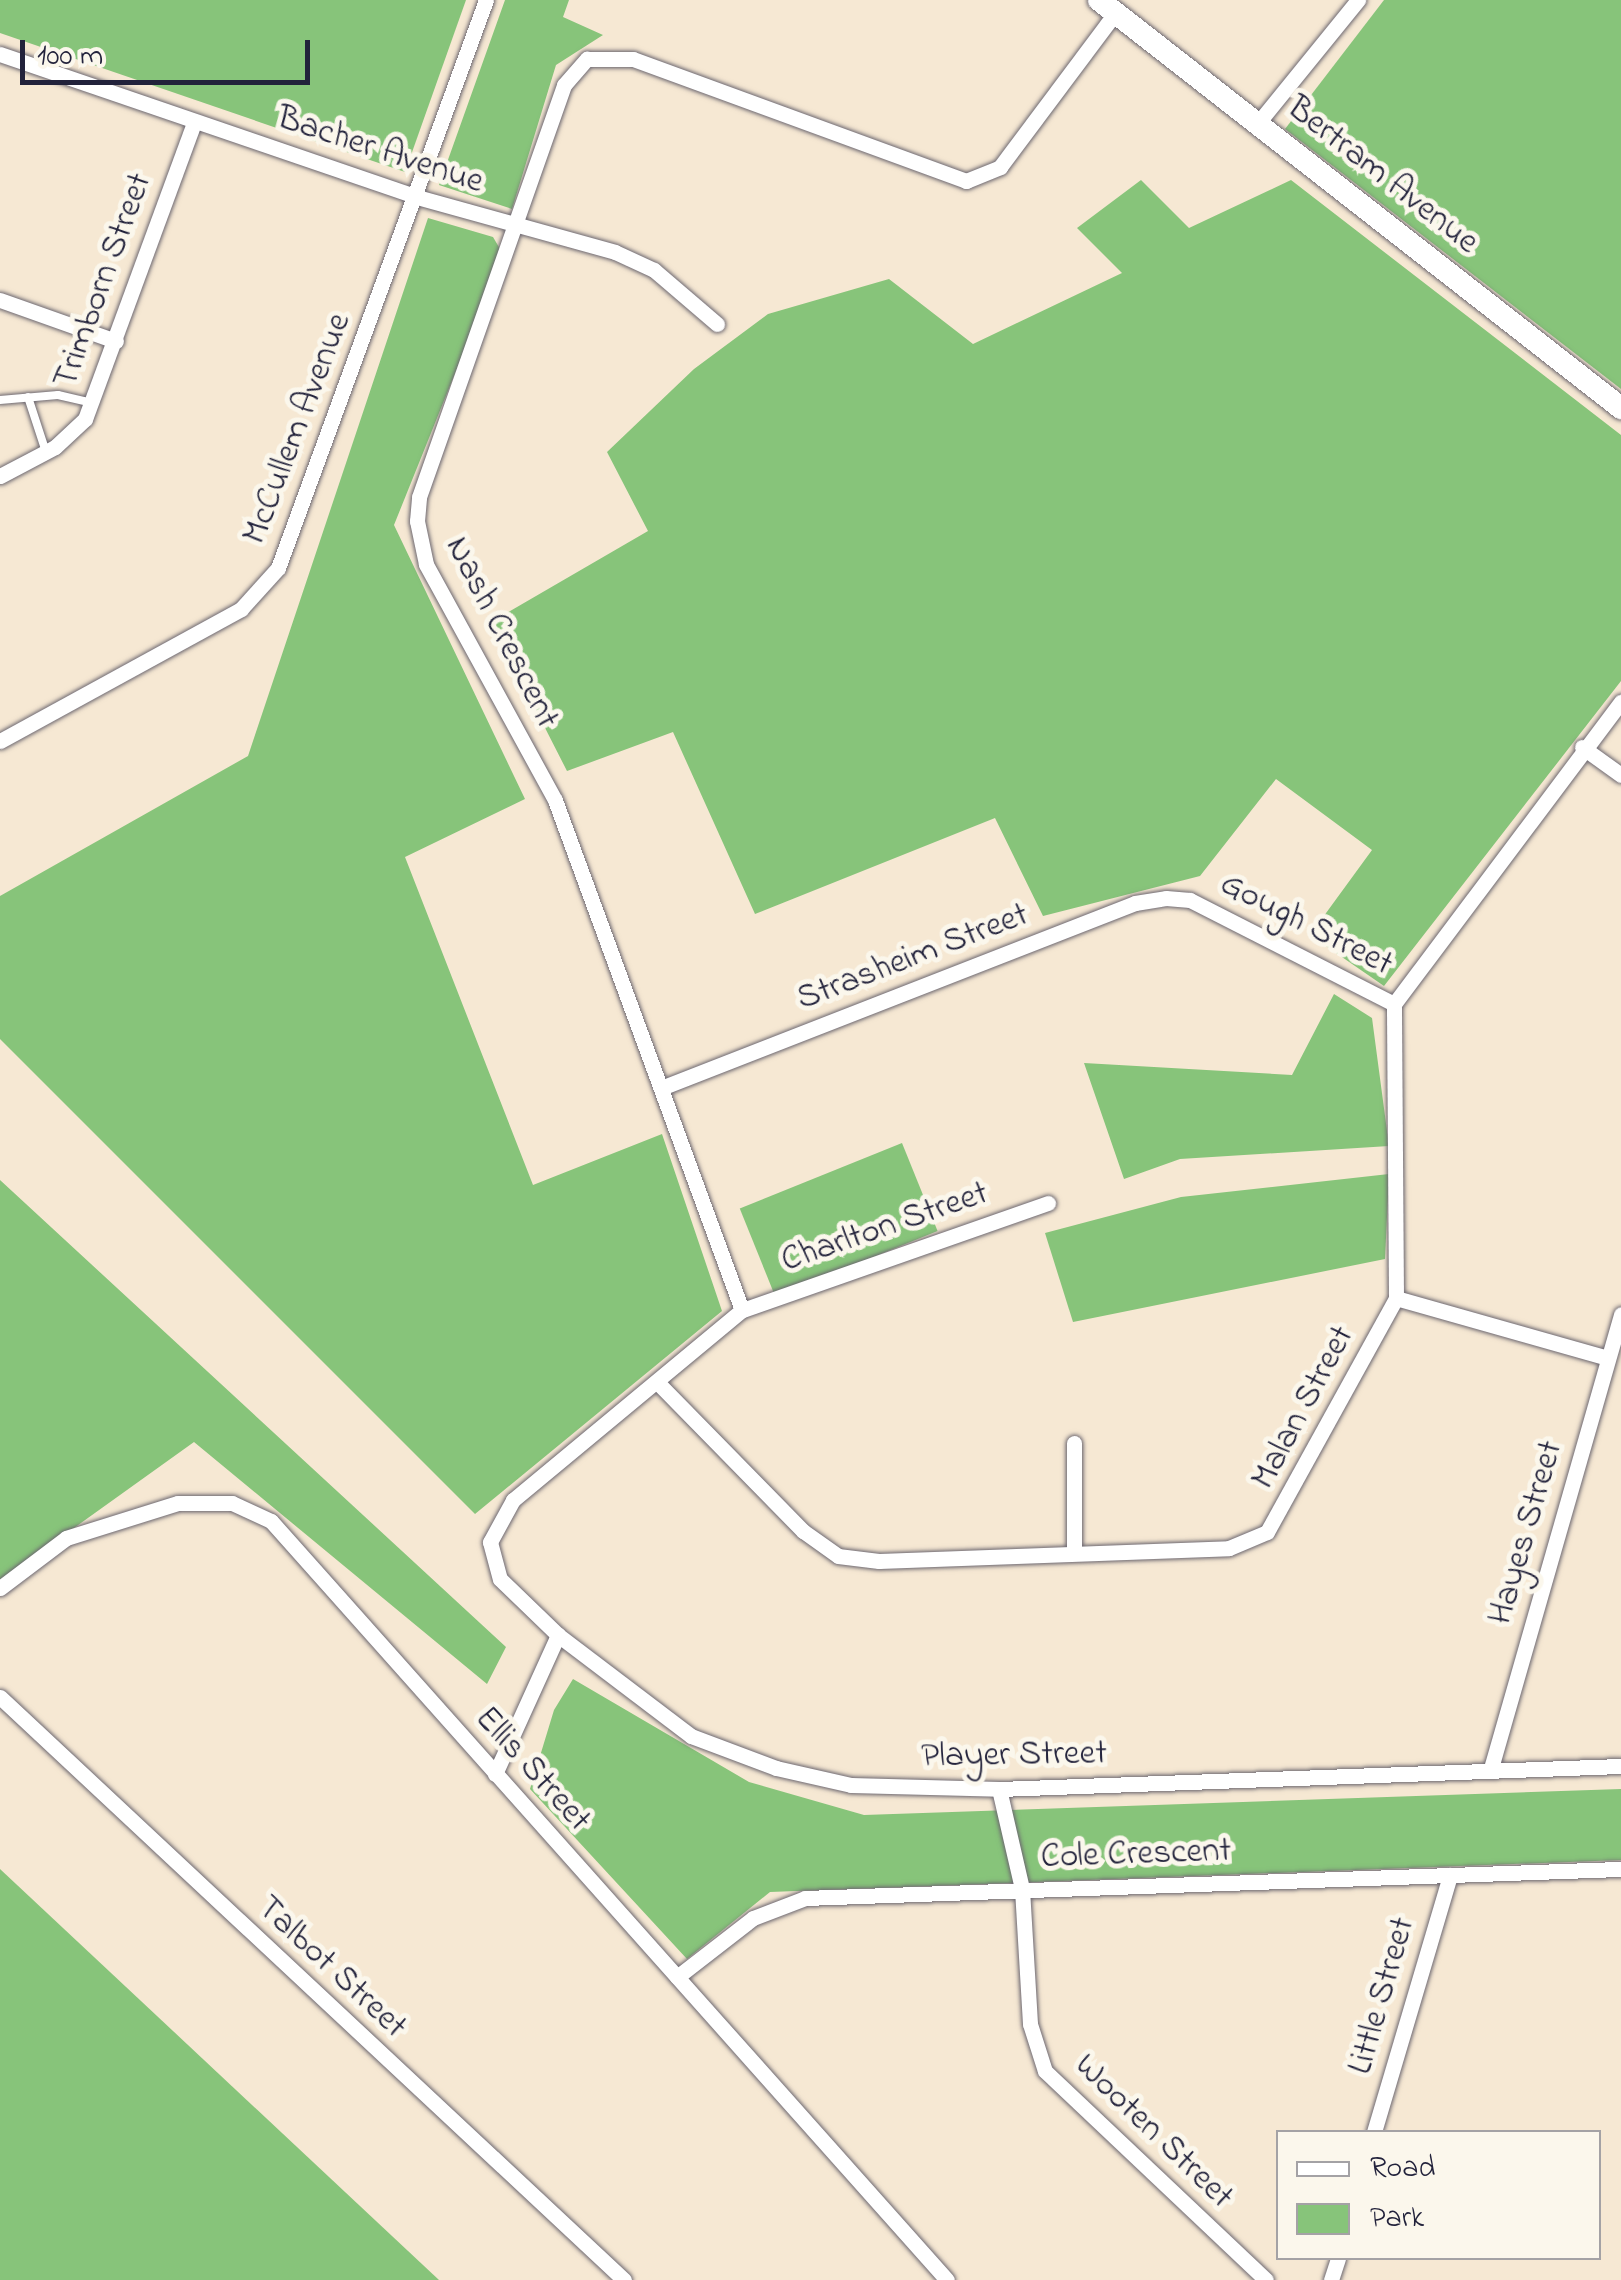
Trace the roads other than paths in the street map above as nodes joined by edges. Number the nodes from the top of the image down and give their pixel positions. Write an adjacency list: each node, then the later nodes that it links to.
1 (486, 0): 7 (street, McCullem Avenue)
2 (1358, 0): 6 (street)
3 (1107, 6): 6 (street, Bertram Avenue); 8 (street, Nash Crescent)
4 (0, 54): 5 (street, Bacher Avenue)
5 (194, 122): 7 (street, Bacher Avenue); 11 (street, Trimborn Street)
6 (1258, 123): 15 (street, Bertram Avenue)
7 (418, 197): 8 (street, Bacher Avenue); 19 (street, McCullem Avenue)
8 (515, 225): 10 (street, Bacher Avenue); 24 (street, Nash Crescent)
9 (0, 300): 11 (street)
10 (717, 324)
11 (116, 341): 14 (street, Trimborn Street)
12 (28, 397): 13 (lane); 14 (lane); 16 (lane)
13 (0, 400)
14 (92, 402): 16 (street, Trimborn Street)
15 (1621, 408)
16 (46, 452): 17 (street, Trimborn Street)
17 (0, 476)
18 (1621, 702): 20 (street)
19 (0, 741)
20 (1582, 748): 21 (street); 23 (street)
21 (1621, 774)
22 (1190, 900): 23 (street, Gough Street); 24 (street, Strasheim Street)
23 (1394, 1004): 26 (street, Malan Street)
24 (660, 1088): 27 (street, Nash Crescent)
25 (1048, 1202): 27 (street, Charlton Street)
26 (1396, 1298): 29 (street); 32 (street, Malan Street)
27 (742, 1310): 30 (street)
28 (1621, 1314): 29 (street, Hayes Street)
29 (1608, 1358): 37 (street, Hayes Street)
30 (657, 1382): 32 (street, Malan Street); 34 (street, Player Street)
31 (1074, 1443): 32 (street)
32 (1074, 1553)
33 (0, 1588): 38 (street, Ellis Street)
34 (558, 1636): 38 (street); 39 (street, Player Street)
35 (0, 1697): 45 (street, Talbot Street)
36 (1621, 1766): 37 (street, Player Street)
37 (1491, 1768): 39 (street, Player Street)
38 (495, 1774): 43 (street, Ellis Street)
39 (999, 1789): 42 (street, Wooten Street)
40 (1621, 1869): 41 (street, Cole Crescent)
41 (1450, 1876): 42 (street, Cole Crescent); 44 (street, Little Street)
42 (1022, 1889): 43 (street, Cole Crescent); 47 (street, Wooten Street)
43 (678, 1977): 46 (street, Ellis Street)
44 (1375, 2130)
45 (624, 2280)
46 (947, 2280)
47 (1266, 2280)

